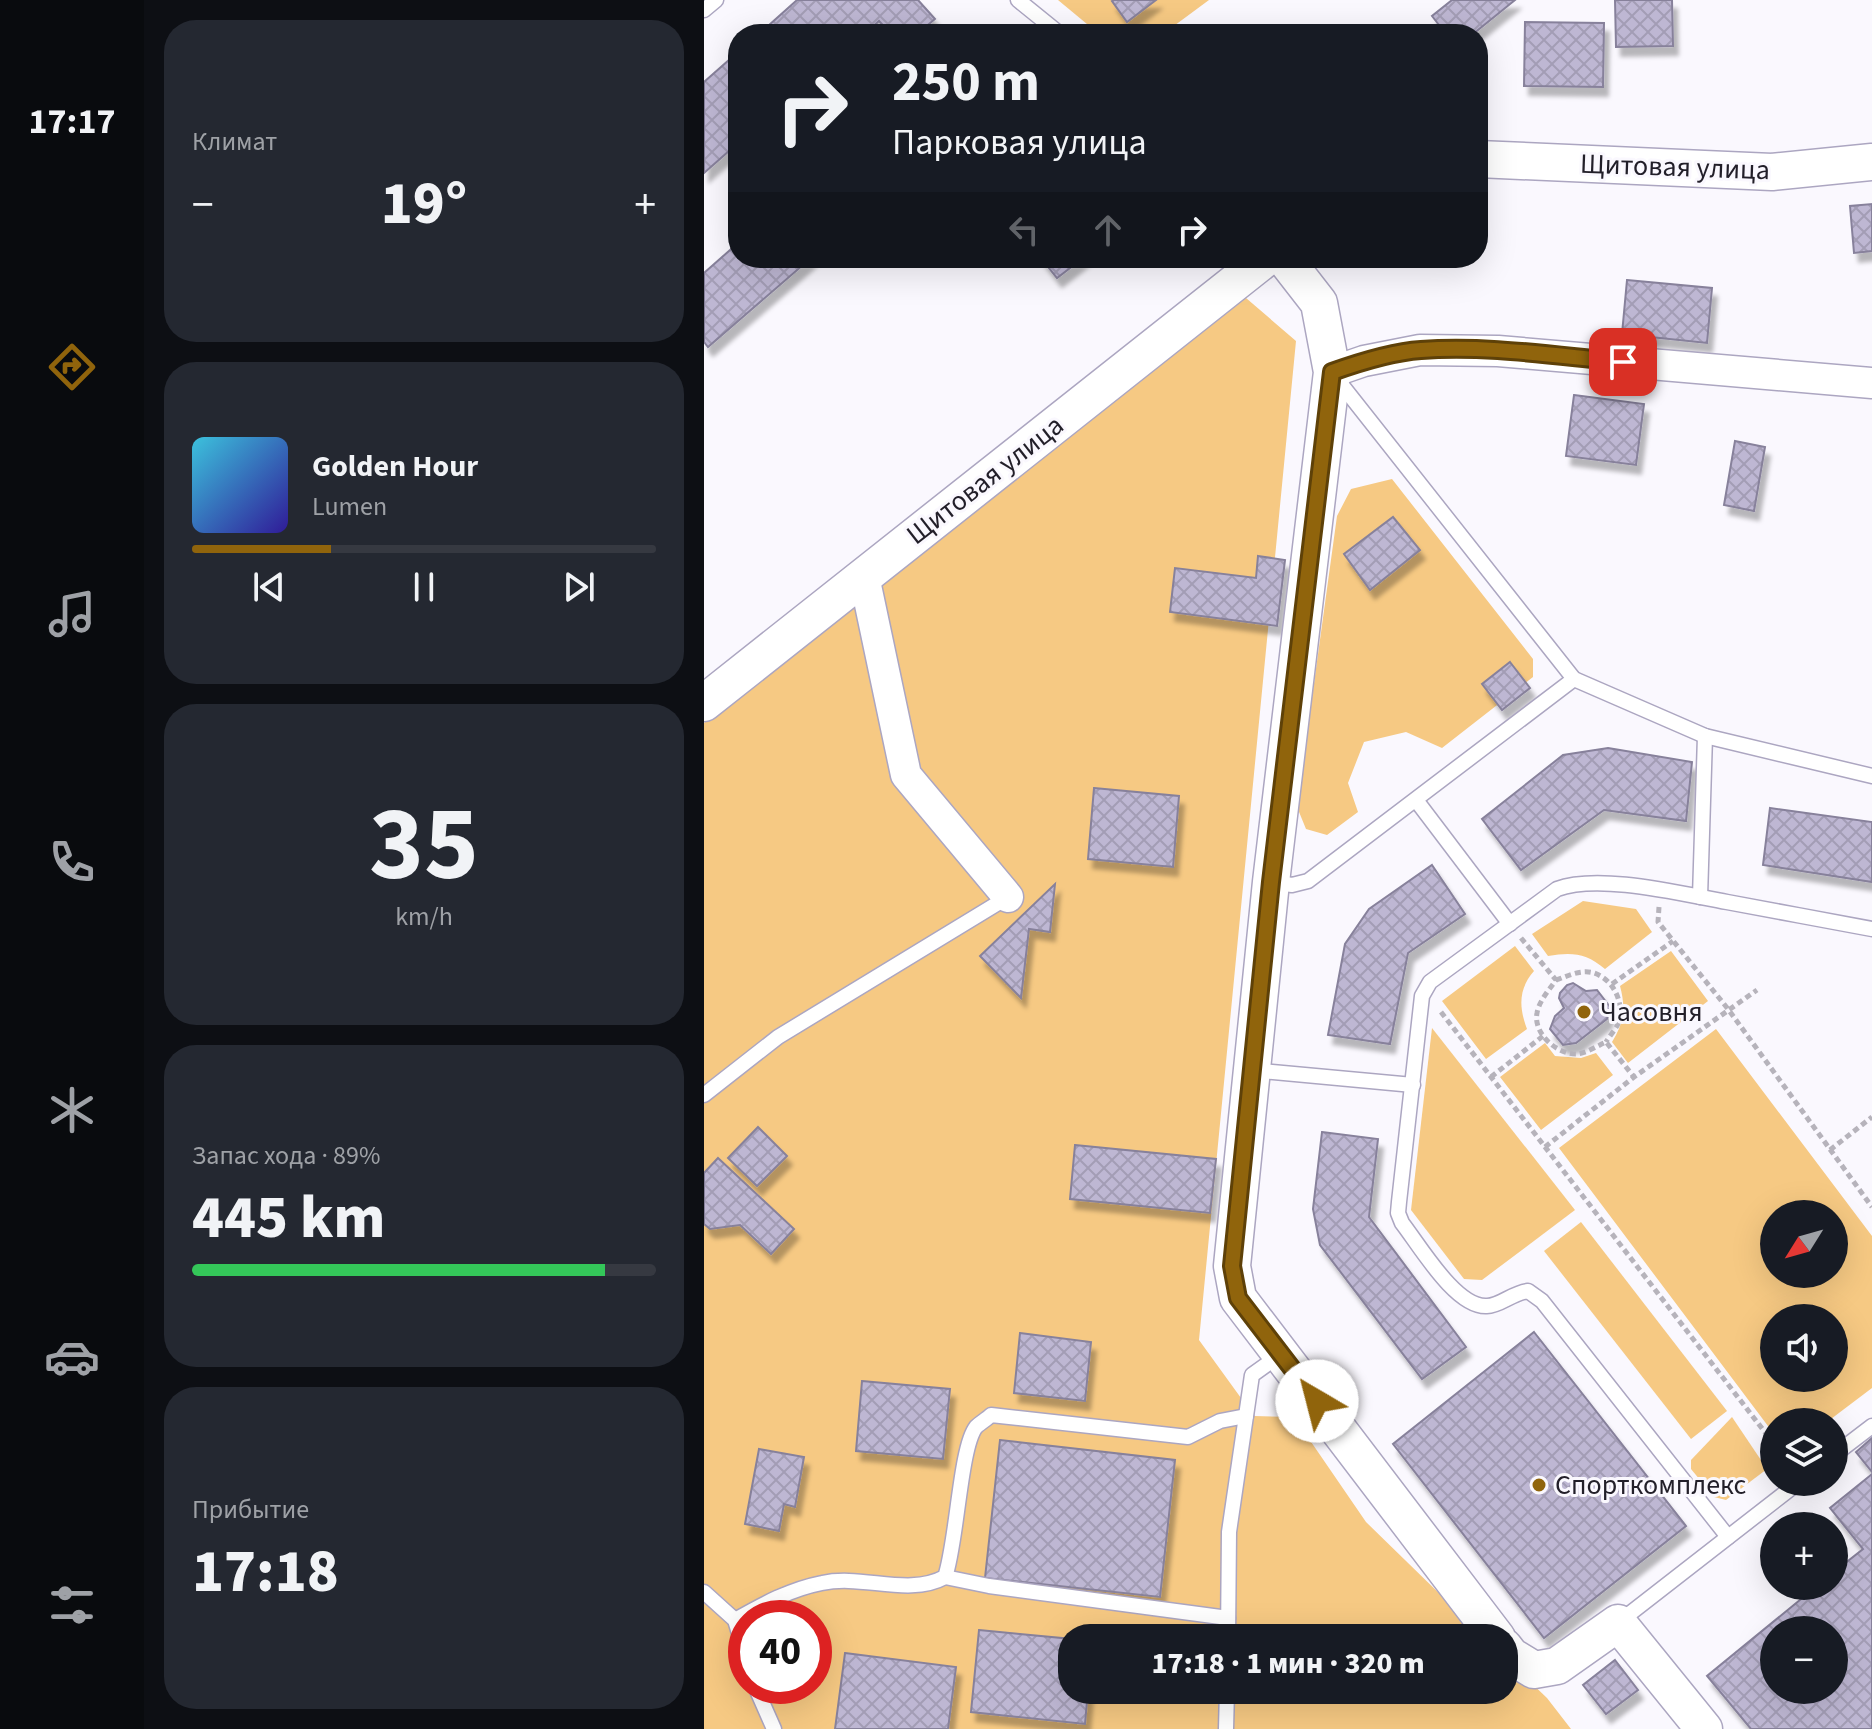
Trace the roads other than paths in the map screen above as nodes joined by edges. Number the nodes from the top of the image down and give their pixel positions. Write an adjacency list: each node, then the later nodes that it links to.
1 (716, 0): 3 (lane)
2 (1018, 0): 4 (lane)
3 (704, 10)
4 (1048, 24)
5 (1488, 159): 6 (street, Щитовая улица)
6 (1872, 162)
7 (1253, 268): 11 (street, Щитовая улица)
8 (1292, 268): 9 (street)
9 (1332, 372): 10 (street); 12 (lane); 17 (street)
10 (1872, 383)
11 (864, 576): 13 (street, Щитовая улица); 18 (street)
12 (1574, 679): 14 (lane); 16 (lane)
13 (704, 703)
14 (1705, 736): 15 (lane); 19 (lane)
15 (1872, 776)
16 (1416, 800): 17 (lane); 20 (lane)
17 (1271, 882): 22 (street)
18 (1008, 897): 24 (lane)
19 (1700, 897): 20 (lane); 21 (lane)
20 (1510, 924): 23 (lane)
21 (1872, 929)
22 (1250, 1070): 23 (lane); 25 (street)
23 (1413, 1085): 30 (lane)
24 (704, 1095)
25 (1281, 1354): 26 (lane); 38 (street)
26 (1246, 1416): 31 (lane); 35 (lane)
27 (1872, 1426): 28 (lane)
28 (1848, 1444)
29 (1781, 1496): 30 (lane)
30 (1728, 1537): 36 (lane)
31 (945, 1577): 33 (lane); 35 (lane)
32 (704, 1592): 34 (lane)
33 (770, 1600)
34 (728, 1614)
35 (1228, 1618): 37 (lane)
36 (1618, 1623): 39 (street); 44 (street)
37 (1228, 1624)
38 (1486, 1624)
39 (1518, 1660)
40 (763, 1704): 42 (lane)
41 (1227, 1704): 43 (lane)
42 (774, 1729)
43 (1226, 1729)
44 (1704, 1729)

